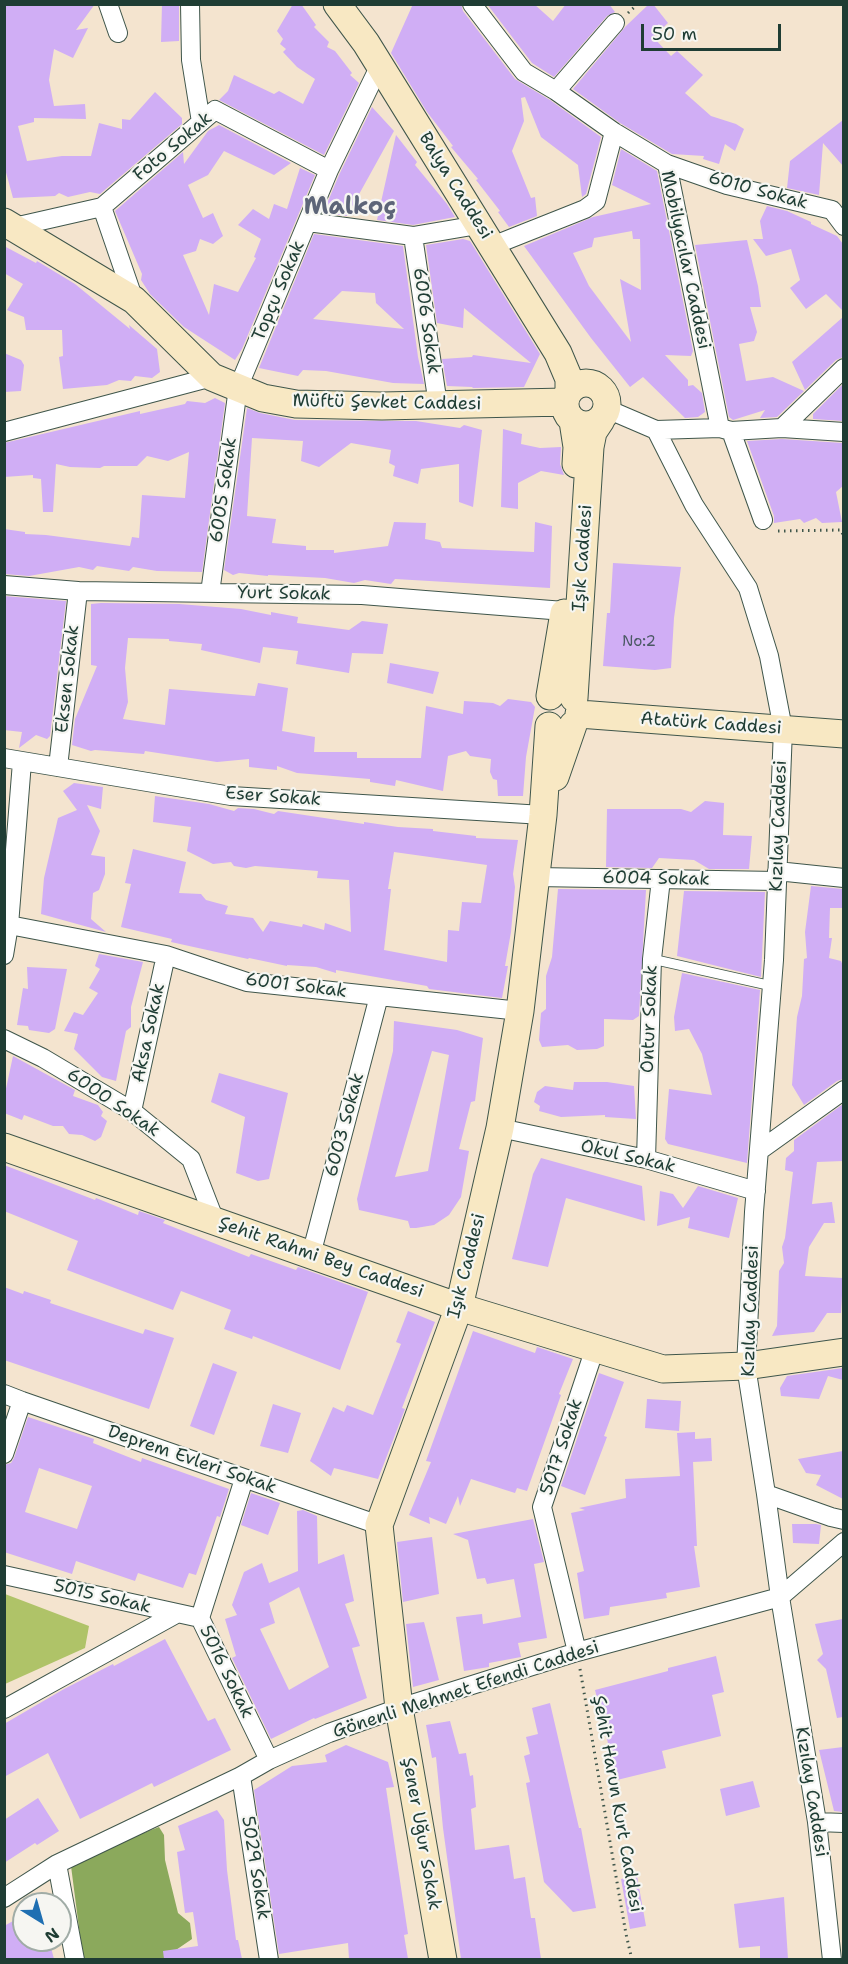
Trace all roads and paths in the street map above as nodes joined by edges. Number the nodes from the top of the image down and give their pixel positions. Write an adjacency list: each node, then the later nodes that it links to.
1 (108, 4): 7 (street)
2 (190, 4): 10 (street)
3 (337, 4): 8 (main road, Balya Caddesi)
4 (357, 4): 8 (main road, Balya Caddesi)
5 (472, 4): 9 (street, Mobilyacılar Caddesi)
6 (615, 22): 9 (street)
7 (118, 33)
8 (373, 54): 13 (street, Topçu Sokak); 19 (main road, Balya Caddesi)
9 (556, 91): 11 (street, Mobilyacılar Caddesi)
10 (201, 122): 13 (street, Foto Sokak); 15 (street, Foto Sokak)
11 (614, 132): 12 (street, Mobilyacılar Caddesi); 19 (street)
12 (667, 164): 14 (street, 6010 Sokak); 30 (street, Mobilyacılar Caddesi)
13 (329, 170): 16 (street, Topçu Sokak)
14 (838, 206): 18 (street, 6010 Sokak)
15 (102, 207): 17 (street, Foto Sokak); 21 (street)
16 (308, 222): 20 (street); 25 (street, Topçu Sokak)
17 (9, 225): 21 (main road)
18 (843, 226)
19 (485, 235): 20 (street); 22 (main road, Balya Caddesi)
20 (413, 236): 26 (street, 6006 Sokak)
21 (134, 300): 24 (main road)
22 (544, 329): 27 (main road, Balya Caddesi); 28 (main road, Balya Caddesi)
23 (843, 368): 29 (street)
24 (212, 377): 25 (main road, Müftü Şevket Caddesi); 32 (street)
25 (238, 388): 26 (main road, Müftü Şevket Caddesi); 38 (street, 6005 Sokak)
26 (438, 405): 27 (main road, Müftü Şevket Caddesi)
27 (569, 405): 28 (main road, Müftü Şevket Caddesi); 28 (main road, Müftü Şevket Caddesi); 39 (main road, Işık Caddesi)
28 (602, 405): 31 (street, Müftü Şevket Caddesi); 40 (main road, Işık Caddesi)
29 (782, 428): 30 (street, Müftü Şevket Caddesi); 33 (street, Müftü Şevket Caddesi)
30 (726, 429): 31 (street, Müftü Şevket Caddesi); 34 (street, Mobilyacılar Caddesi)
31 (656, 430): 41 (street, Kızılay Caddesi)
32 (4, 432)
33 (843, 432)
34 (763, 520): 35 (path)
35 (843, 537)
36 (4, 585): 37 (street, Yurt Sokak)
37 (78, 591): 38 (street, Yurt Sokak); 44 (street, Eksen Sokak)
38 (210, 593): 39 (street, Yurt Sokak)
39 (564, 611): 40 (main road, Işık Caddesi)
40 (565, 712): 41 (main road, Atatürk Caddesi); 45 (main road, Işık Caddesi)
41 (783, 729): 42 (main road, Atatürk Caddesi); 46 (street, Kızılay Caddesi)
42 (843, 734)
43 (13, 760): 44 (street, Eser Sokak); 50 (street)
44 (58, 767): 45 (street, Eser Sokak)
45 (543, 815): 47 (main road, Işık Caddesi)
46 (777, 876): 48 (street, 6004 Sokak); 49 (street, 6004 Sokak); 54 (street, Kızılay Caddesi)
47 (536, 877): 49 (street, 6004 Sokak); 56 (main road, Işık Caddesi)
48 (843, 878)
49 (661, 879): 53 (street, Ontur Sokak)
50 (7, 925): 51 (street); 52 (street, 6001 Sokak)
51 (4, 955)
52 (166, 955): 55 (street, 6001 Sokak); 59 (street, Aksa Sokak)
53 (652, 959): 54 (lane); 63 (street, Ontur Sokak)
54 (772, 986): 62 (street, Kızılay Caddesi)
55 (379, 996): 56 (street, 6001 Sokak); 66 (street, 6003 Sokak)
56 (520, 1011): 60 (main road, Işık Caddesi)
57 (4, 1038): 59 (street, 6000 Sokak)
58 (843, 1090): 62 (street)
59 (132, 1111): 65 (street, 6000 Sokak)
60 (500, 1128): 63 (street, Okul Sokak); 67 (main road, Işık Caddesi)
61 (4, 1147): 65 (main road, Şehit Rahmi Bey Caddesi)
62 (759, 1151): 64 (street, Kızılay Caddesi)
63 (646, 1159): 64 (street, Okul Sokak)
64 (756, 1191): 70 (street, Kızılay Caddesi)
65 (215, 1221): 66 (main road, Şehit Rahmi Bey Caddesi)
66 (312, 1255): 67 (main road, Şehit Rahmi Bey Caddesi)
67 (459, 1307): 68 (main road, Şehit Rahmi Bey Caddesi); 77 (main road, Işık Caddesi)
68 (595, 1348): 70 (main road, Şehit Rahmi Bey Caddesi); 83 (street, 5017 Sokak)
69 (843, 1352): 70 (main road, Şehit Rahmi Bey Caddesi)
70 (746, 1366): 75 (street, Kızılay Caddesi)
71 (4, 1394): 72 (street, Deprem Evleri Sokak)
72 (22, 1401): 73 (street); 74 (street, Deprem Evleri Sokak)
73 (4, 1454)
74 (244, 1479): 77 (street, Deprem Evleri Sokak); 82 (street, 5016 Sokak)
75 (766, 1494): 76 (street); 80 (street, Kızılay Caddesi)
76 (843, 1520)
77 (379, 1525): 84 (main road, Işık Caddesi)
78 (843, 1542): 80 (street)
79 (4, 1575): 81 (street, 5015 Sokak)
80 (780, 1597): 83 (street, Gönenli Mehmet Efendi Caddesi); 88 (street, Kızılay Caddesi)
81 (176, 1614): 82 (street, 5015 Sokak); 85 (street)
82 (200, 1618): 86 (street, 5016 Sokak)
83 (577, 1652): 84 (street, Gönenli Mehmet Efendi Caddesi); 95 (path, Şehit Harun Kurt Caddesi)
84 (399, 1708): 86 (street, Gönenli Mehmet Efendi Caddesi); 94 (main road, Şener Uğur Sokak)
85 (4, 1709)
86 (269, 1760): 87 (street, Gönenli Mehmet Efendi Caddesi)
87 (241, 1776): 90 (street, Gönenli Mehmet Efendi Caddesi); 93 (street, 5029 Sokak)
88 (816, 1822): 89 (street); 96 (street, Kızılay Caddesi)
89 (843, 1823)
90 (57, 1864): 91 (street, Gönenli Mehmet Efendi Caddesi); 92 (street)
91 (4, 1898)
92 (75, 1959)
93 (268, 1959)
94 (443, 1959)
95 (632, 1959)
96 (832, 1959)

